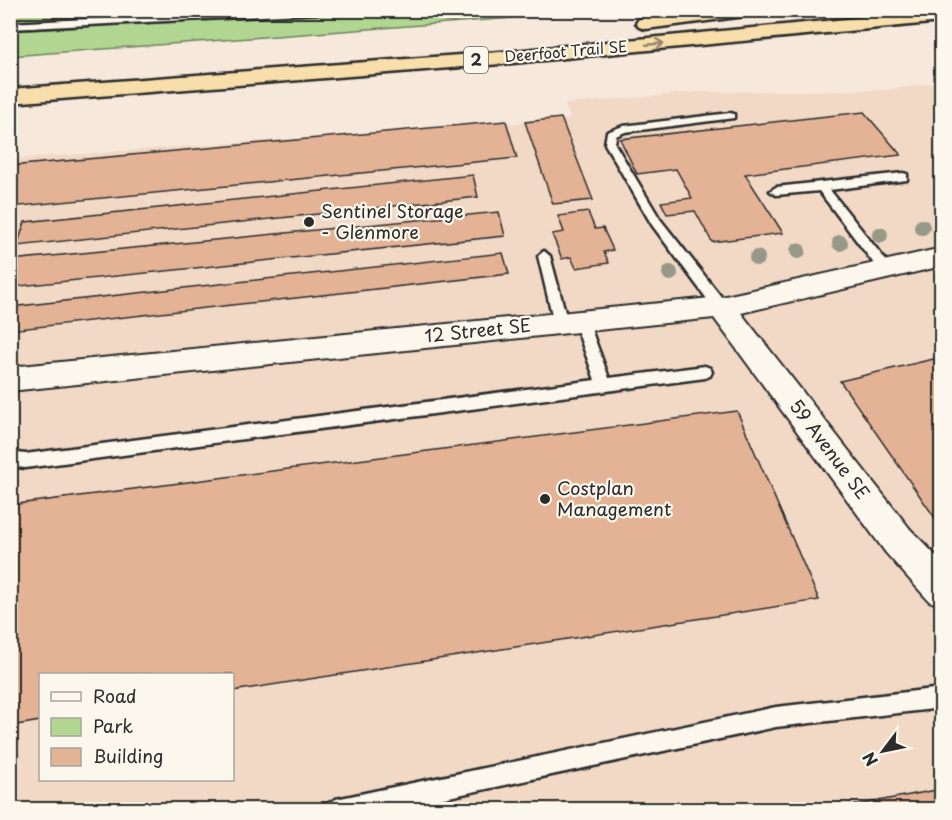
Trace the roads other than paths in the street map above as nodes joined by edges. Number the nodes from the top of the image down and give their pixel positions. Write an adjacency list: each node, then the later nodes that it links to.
1 (321, 10): 5 (lane)
2 (745, 10): 4 (highway, Deerfoot Trail SE)
3 (942, 16): 7 (highway, Deerfoot Trail SE / 2, one-way to 3)
4 (625, 25)
5 (10, 26)
6 (706, 59): 8 (highway)
7 (10, 96)
8 (10, 106)
9 (730, 116): 16 (lane)
10 (903, 177): 11 (lane)
11 (822, 187): 12 (lane); 15 (lane)
12 (776, 191)
13 (544, 256): 17 (lane)
14 (942, 257): 15 (street, 12 Street SE)
15 (886, 270): 16 (street, 12 Street SE)
16 (721, 307): 17 (street, 12 Street SE); 22 (street, 59 Avenue SE)
17 (571, 322): 19 (street, 12 Street SE); 20 (lane)
18 (705, 372): 20 (lane)
19 (10, 379)
20 (604, 385): 21 (lane)
21 (10, 459)
22 (942, 588)
23 (942, 698): 24 (lane)
24 (336, 810)

